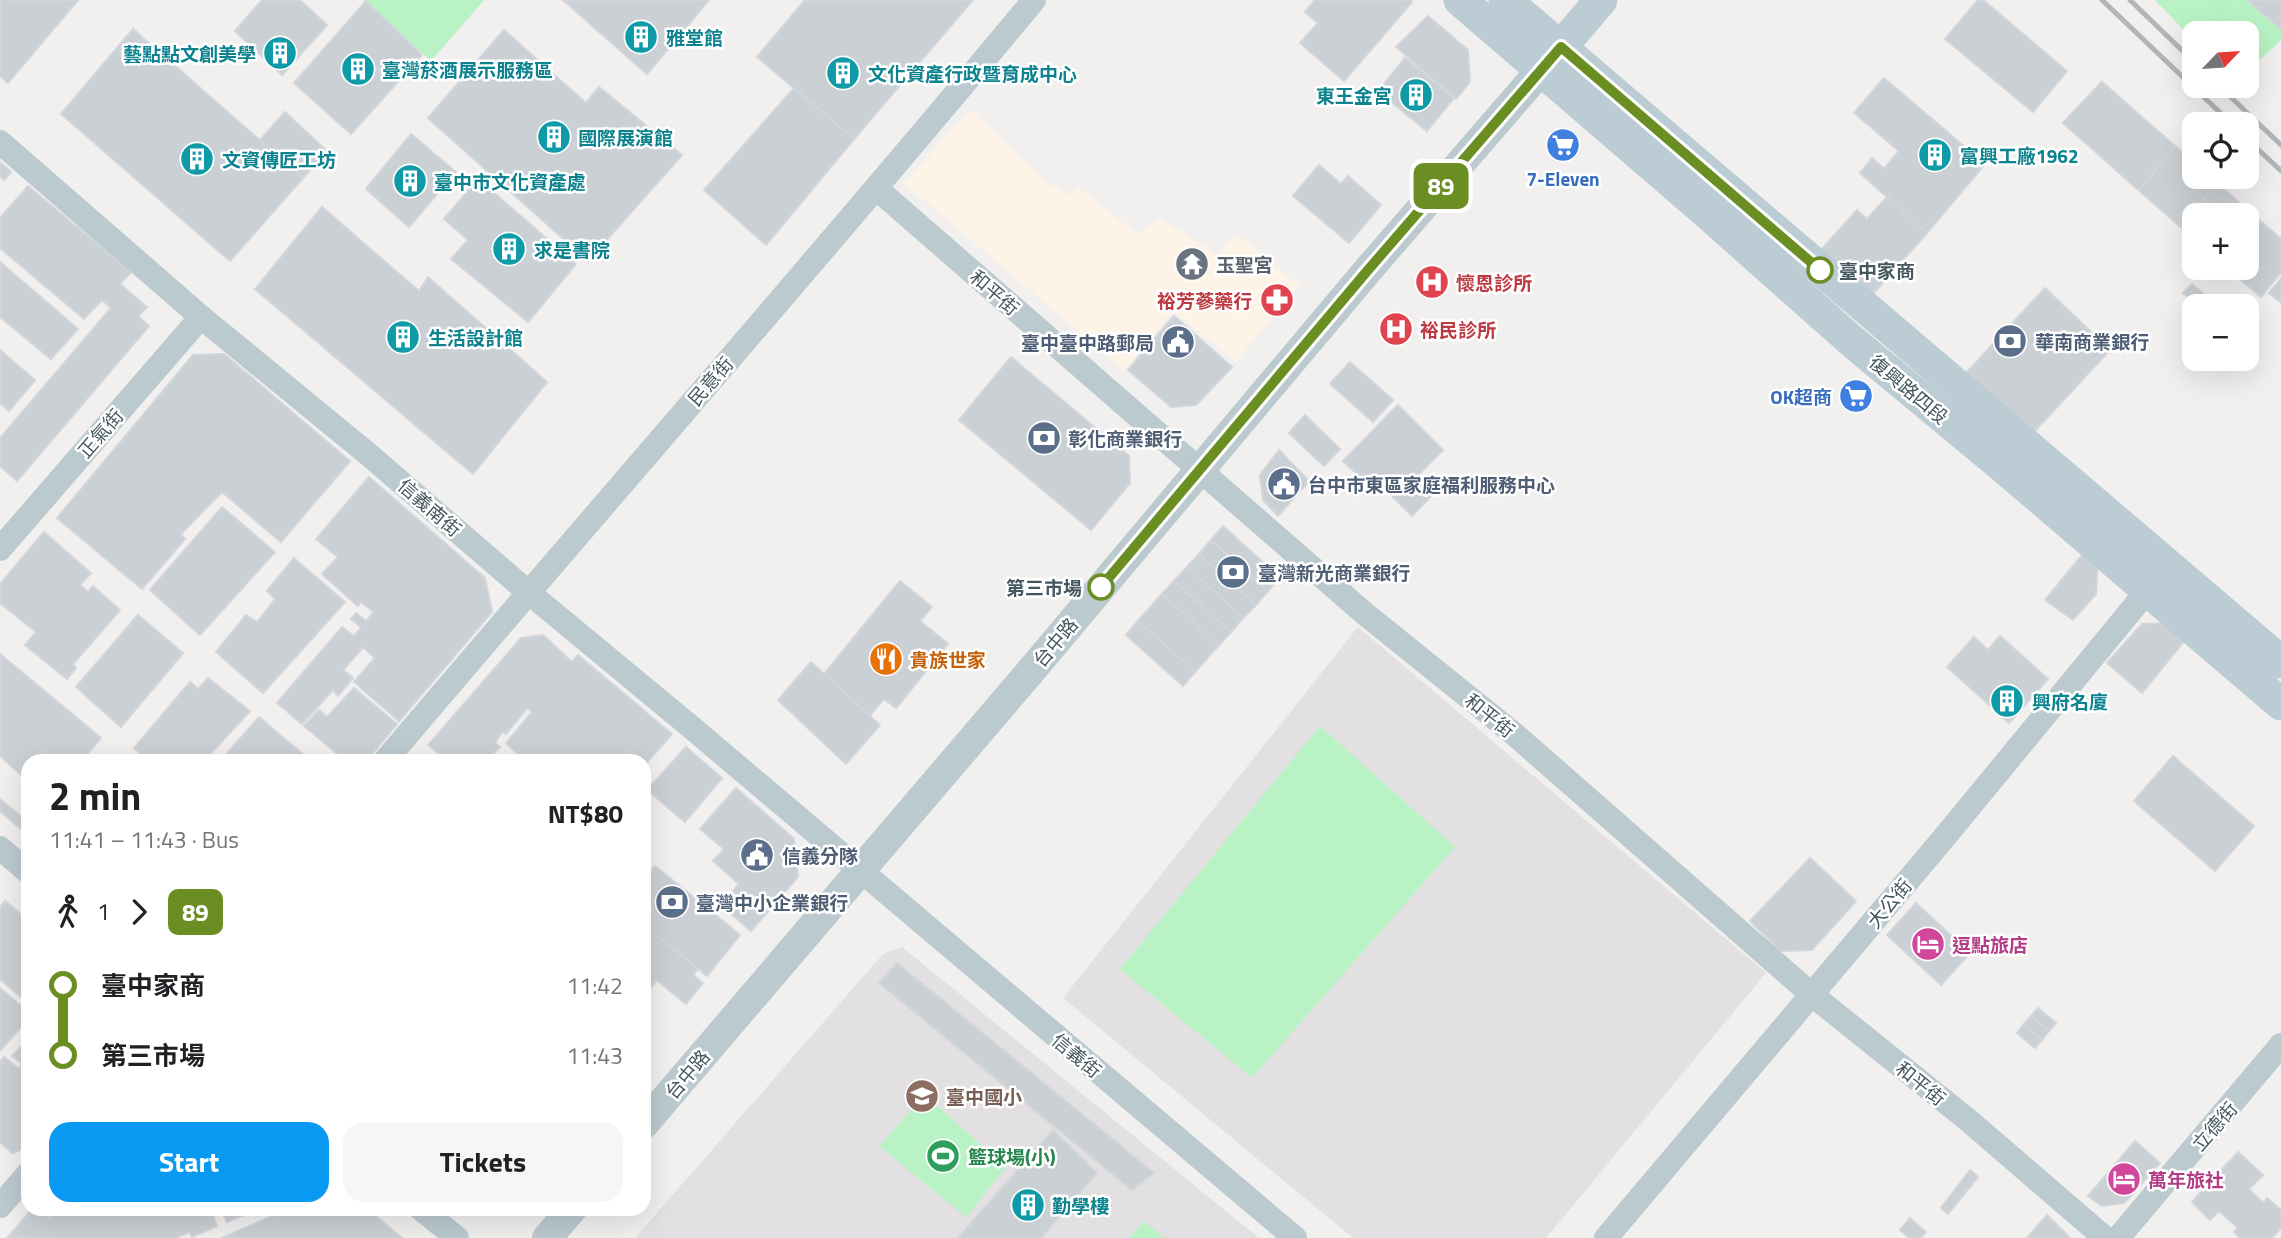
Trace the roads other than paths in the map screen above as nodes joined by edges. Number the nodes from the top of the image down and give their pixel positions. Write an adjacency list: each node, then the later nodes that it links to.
1 (1034, 0): 7 (street, 民意街)
2 (1460, 0): 5 (main road)
3 (1505, 0): 5 (main road)
4 (1601, 0): 5 (main road, 台中路)
5 (1552, 58): 9 (street, 台中路); 11 (main road, 復興路四段); 12 (main road, 復興路四段)
6 (0, 142): 8 (street, 信義南街)
7 (877, 189): 9 (street, 和平街); 13 (street, 民意街)
8 (201, 317): 10 (street, 正氣街); 13 (street, 信義南街)
9 (1199, 471): 19 (street, 台中路); 20 (street, 和平街)
10 (0, 549)
11 (2169, 565): 12 (street, 大公街); 14 (main road, 復興路四段)
12 (2147, 590): 15 (main road, 復興路四段); 20 (street, 大公街)
13 (528, 592): 16 (street, 民意街); 19 (street, 信義南街)
14 (2281, 662)
15 (2281, 704)
16 (391, 754)
17 (0, 848): 18 (street)
18 (21, 866)
19 (861, 871): 22 (street, 台中路); 29 (street, 信義街)
20 (1811, 994): 30 (street, 大公街); 31 (street, 和平街)
21 (2281, 1045): 32 (street, 立德街)
22 (651, 1116)
23 (21, 1182): 24 (street)
24 (0, 1206)
25 (430, 1216): 27 (street)
26 (566, 1216): 28 (street)
27 (457, 1238)
28 (547, 1238)
29 (1295, 1238)
30 (1605, 1238)
31 (2105, 1238)
32 (2118, 1238)

